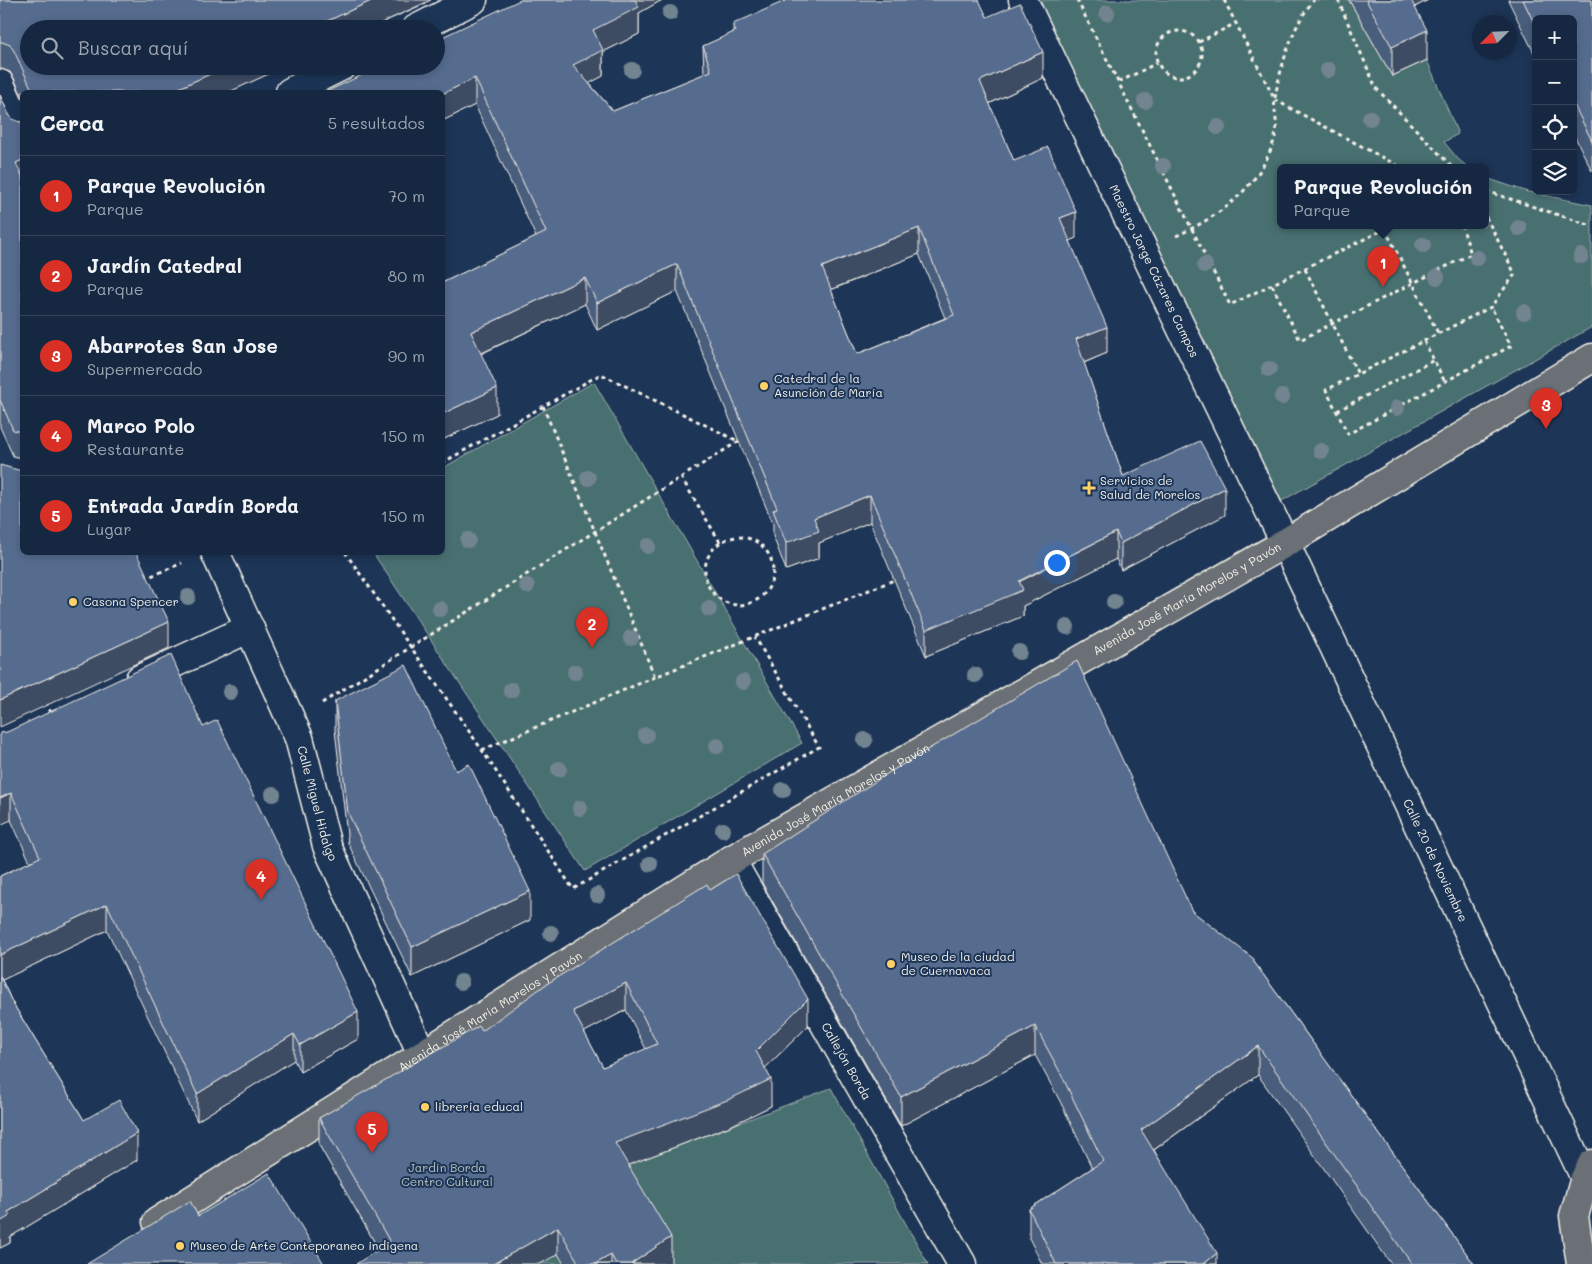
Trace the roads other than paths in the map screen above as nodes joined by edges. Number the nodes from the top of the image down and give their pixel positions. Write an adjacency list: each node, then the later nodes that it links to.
1 (473, 0): 3 (street)
2 (1023, 0): 9 (street, Maestro Jorge Cázares Campos)
3 (434, 20)
4 (324, 75): 6 (street)
5 (0, 84): 7 (street)
6 (294, 90)
7 (20, 129)
8 (1592, 358): 9 (main road, Avenida José María Morelos y Pavón)
9 (1285, 543): 13 (main road, Avenida José María Morelos y Pavón); 15 (street, Calle 20 de Noviembre)
10 (217, 555): 11 (street, Calle Miguel Hidalgo)
11 (250, 628): 12 (street); 14 (street, Calle Miguel Hidalgo)
12 (116, 690)
13 (731, 860): 14 (main road, Avenida José María Morelos y Pavón); 17 (street, Callejón Borda)
14 (422, 1054): 16 (main road, Avenida José María Morelos y Pavón)
15 (1588, 1171): 18 (main road)
16 (140, 1233)
17 (962, 1264)
18 (1581, 1264)

